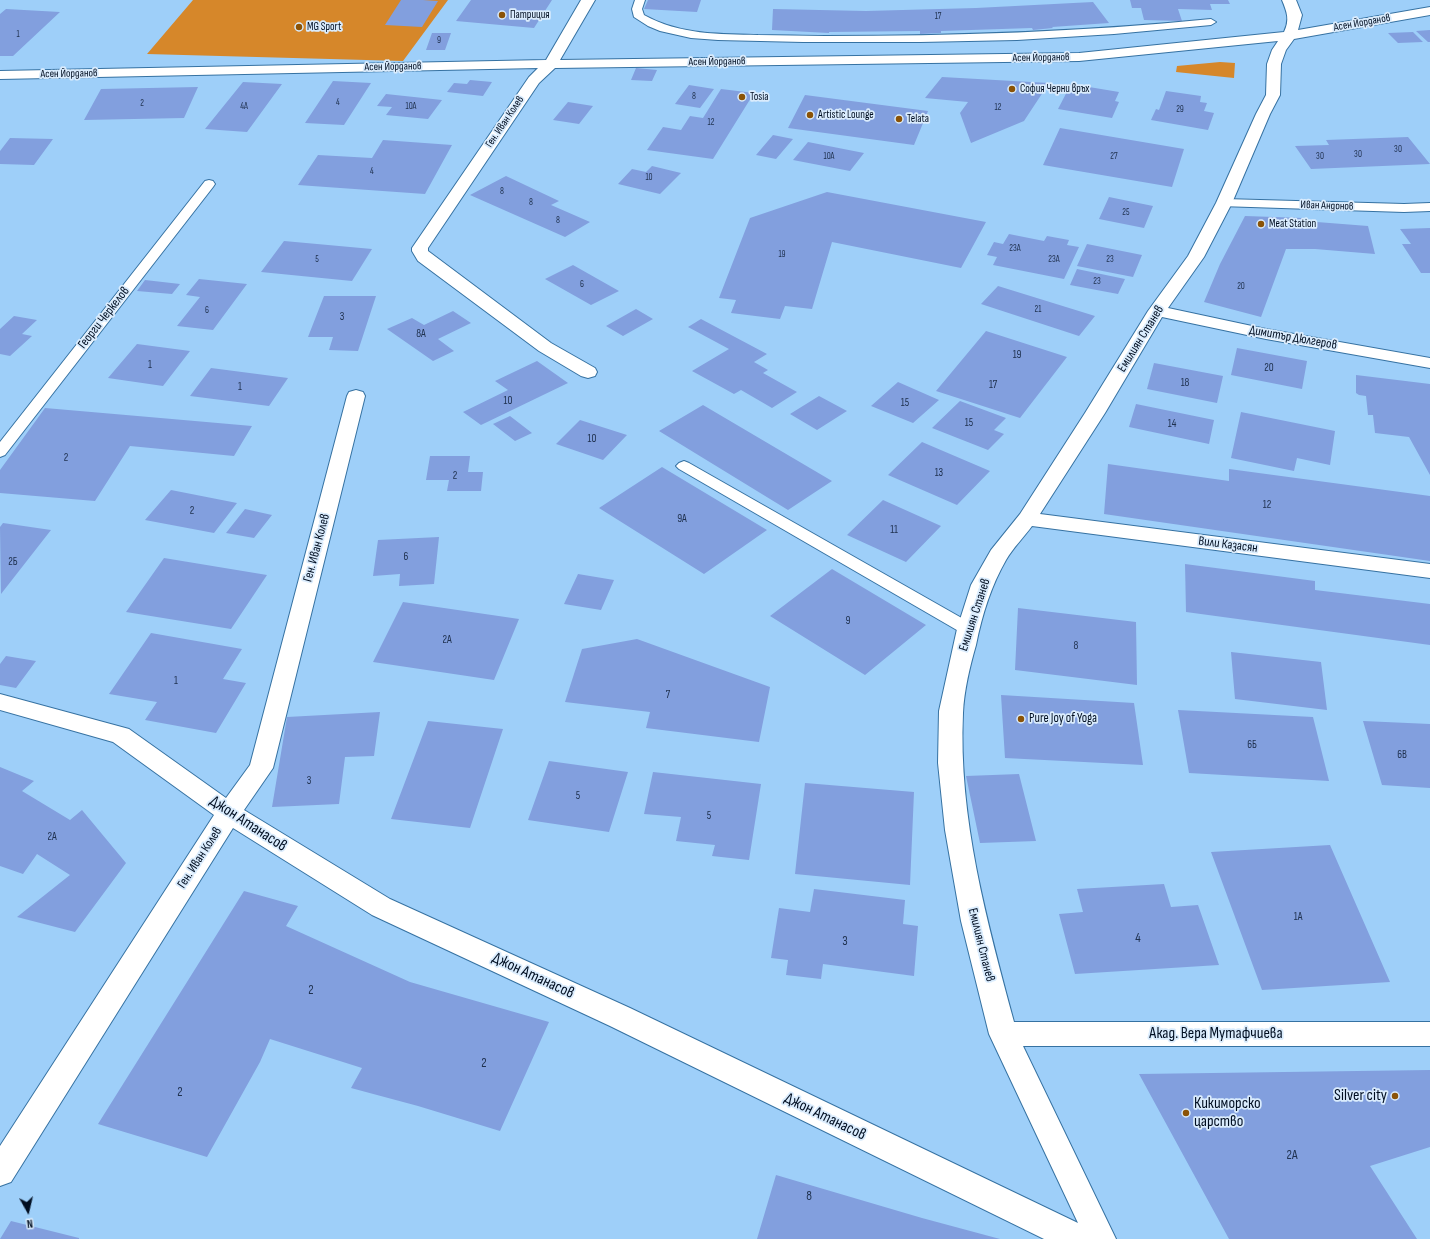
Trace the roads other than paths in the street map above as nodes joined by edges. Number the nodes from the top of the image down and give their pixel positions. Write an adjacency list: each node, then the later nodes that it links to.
1 (588, 0): 7 (street, Ген. Иван Колев)
2 (640, 0): 5 (lane)
3 (1289, 0): 6 (street, Емилиян Станев)
4 (1430, 11): 6 (street, Асен Йорданов)
5 (1211, 22)
6 (1288, 36): 7 (street, Асен Йорданов); 10 (street, Емилиян Станев)
7 (551, 64): 8 (street, Асен Йорданов); 14 (street, Ген. Иван Колев)
8 (0, 75)
9 (209, 184): 16 (lane, Георги Черкелов)
10 (1224, 203): 11 (lane, Иван Андонов); 12 (street, Емилиян Станев)
11 (1430, 207)
12 (1157, 311): 13 (street, Димитър Дюлгеров); 18 (street, Емилиян Станев)
13 (1430, 362)
14 (588, 372)
15 (356, 396): 22 (street, Ген. Иван Колев)
16 (0, 452)
17 (684, 466): 20 (lane)
18 (1027, 519): 19 (street, Вили Казасян); 20 (street, Емилиян Станев)
19 (1430, 571)
20 (968, 629): 23 (street, Емилиян Станев)
21 (0, 702): 22 (street, Джон Атанасов)
22 (229, 813): 25 (street, Ген. Иван Колев); 26 (street, Джон Атанасов)
23 (1003, 1034): 24 (street, Акад. Вера Мутафчиева); 27 (street, Емилиян Станев)
24 (1430, 1034)
25 (0, 1172)
26 (1077, 1239)
27 (1101, 1239)

